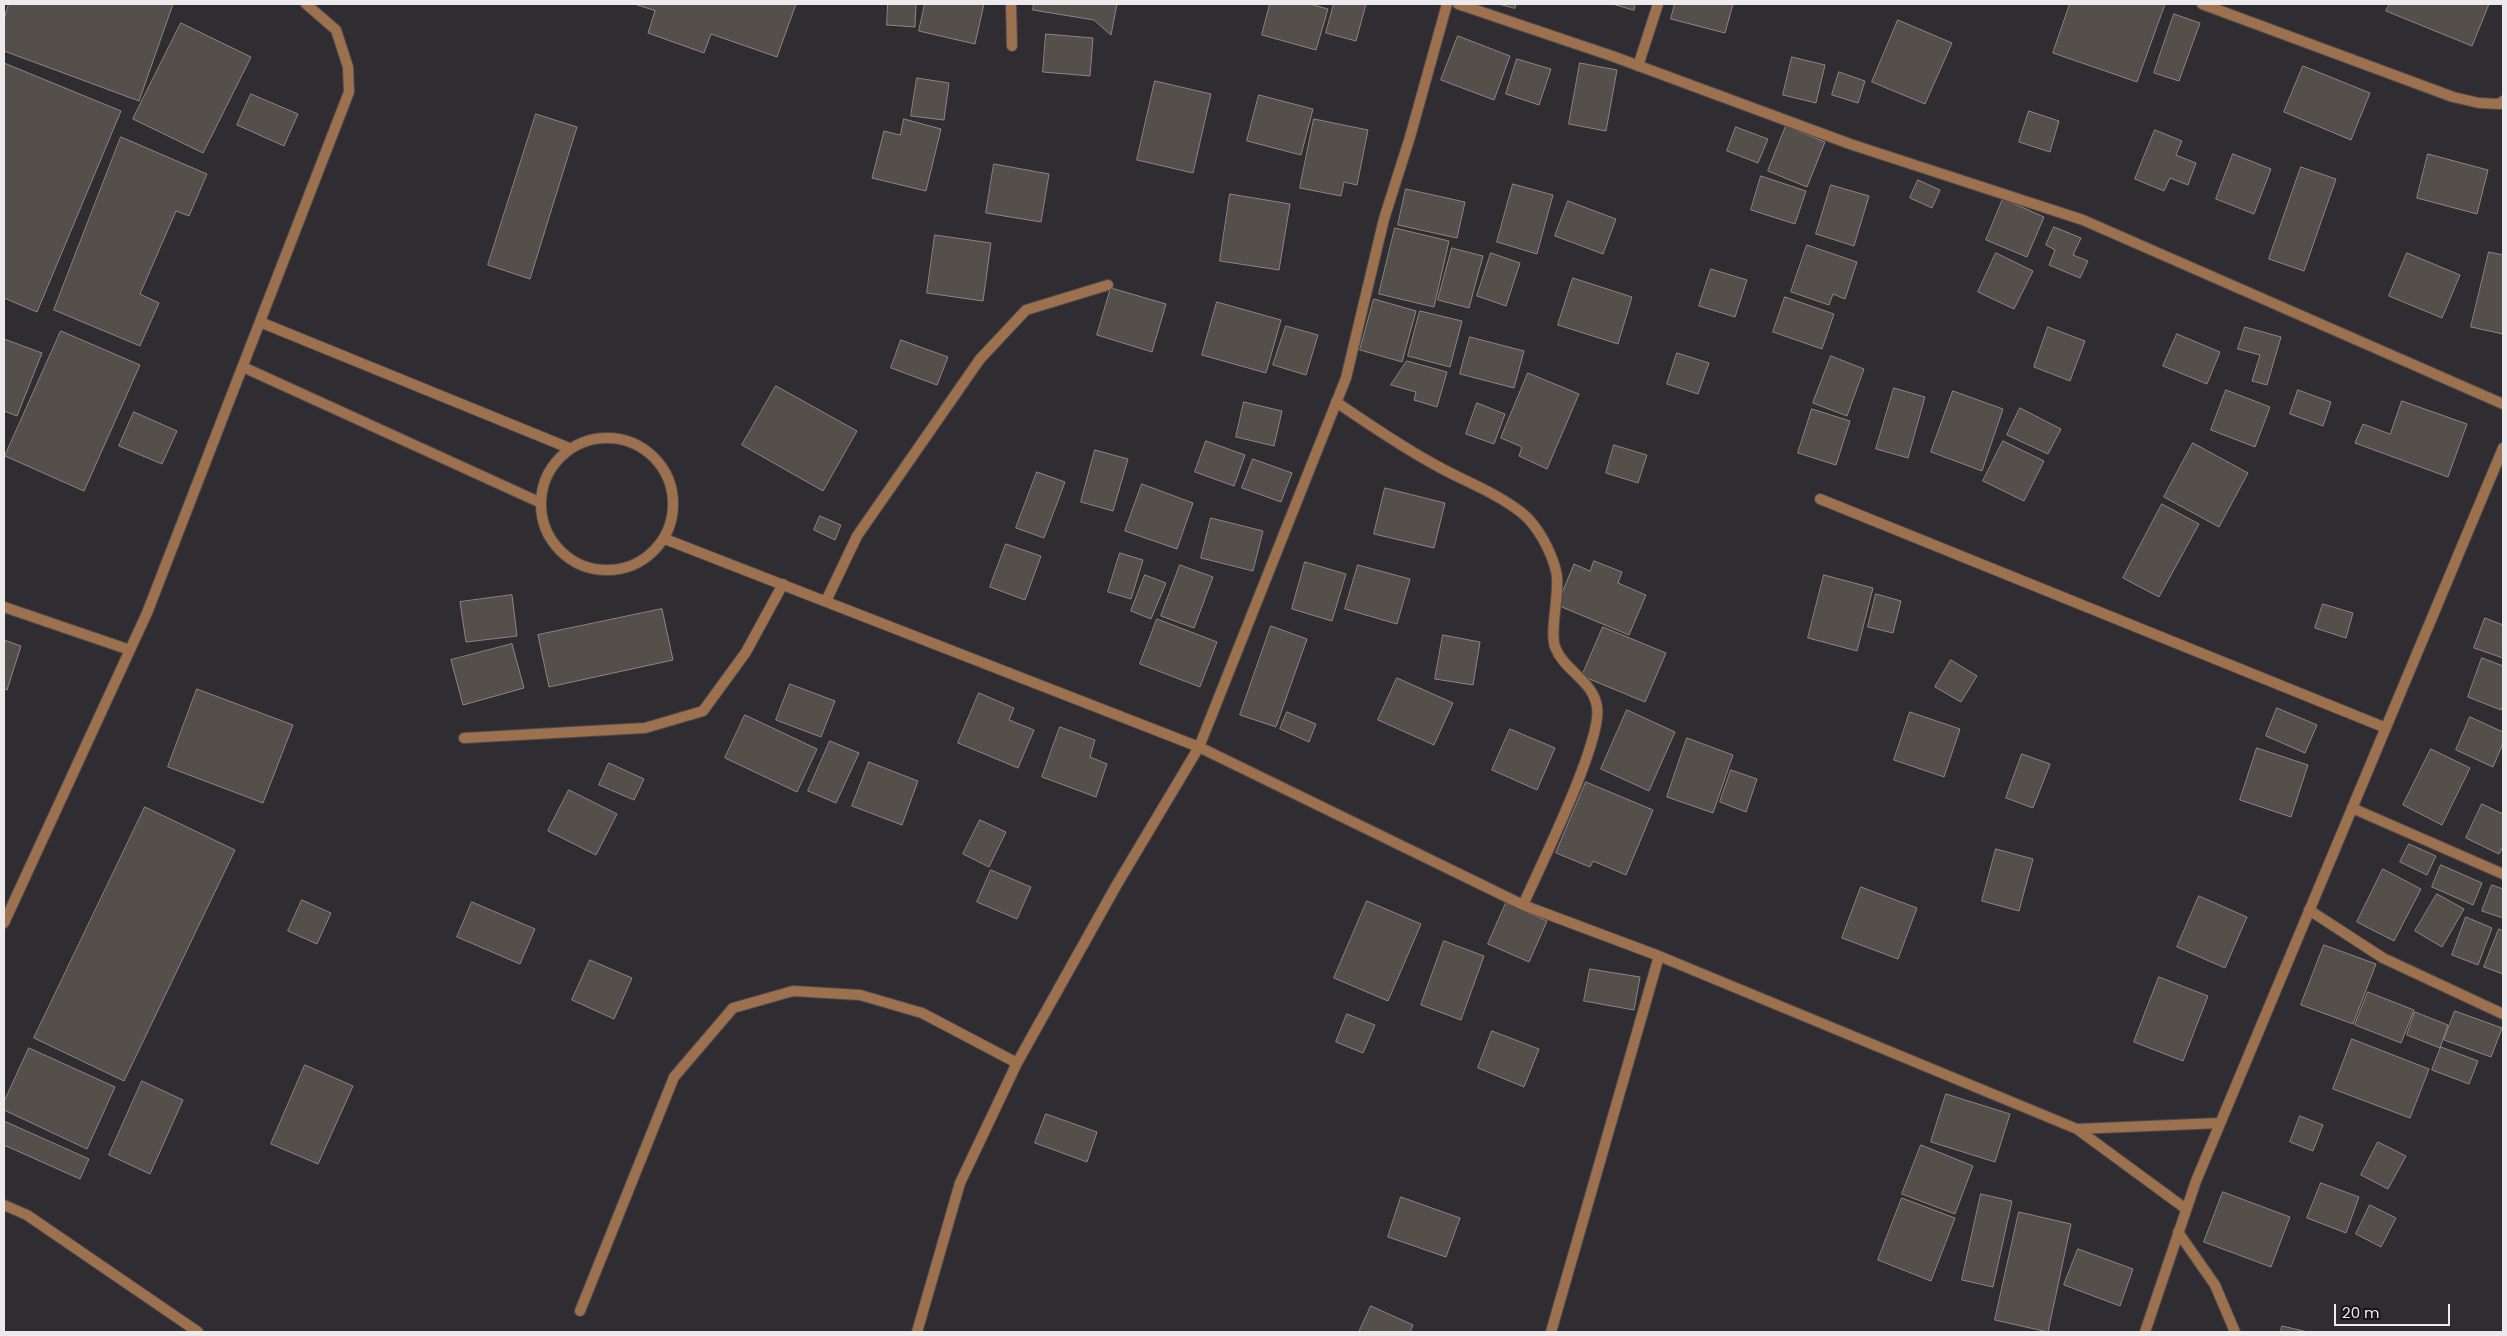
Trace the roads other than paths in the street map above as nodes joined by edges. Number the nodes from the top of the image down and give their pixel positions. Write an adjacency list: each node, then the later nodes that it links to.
1 (306, 4): 11 (street)
2 (1011, 4): 7 (street)
3 (1447, 4): 13 (street)
4 (1458, 4): 8 (street)
5 (1658, 4): 8 (street)
6 (2202, 4): 9 (street)
7 (1012, 46)
8 (1638, 66): 14 (street)
9 (2503, 101)
10 (1108, 285): 21 (street)
11 (260, 322): 12 (street); 15 (street)
12 (243, 367): 18 (street); 23 (street)
13 (1336, 402): 26 (street); 29 (street)
14 (2503, 404)
15 (569, 448): 18 (street); 19 (street)
16 (2503, 448): 24 (street)
17 (1820, 499): 24 (street)
18 (539, 502): 19 (street)
19 (665, 539): 20 (street)
20 (783, 584): 21 (street); 25 (street)
21 (826, 601): 26 (street)
22 (4, 607): 23 (street)
23 (130, 650): 31 (street)
24 (2386, 728): 27 (street)
25 (464, 738)
26 (1199, 747): 29 (street); 34 (street)
27 (2352, 808): 28 (street); 30 (street)
28 (2503, 874)
29 (1523, 905): 32 (street)
30 (2310, 910): 33 (street); 35 (street)
31 (4, 923)
32 (1659, 956): 36 (street); 43 (street)
33 (2503, 1014)
34 (1017, 1063): 40 (street); 42 (street)
35 (2220, 1123): 36 (street); 38 (street)
36 (2077, 1129): 38 (street)
37 (4, 1205): 41 (street)
38 (2186, 1209): 39 (street)
39 (2178, 1232): 44 (street); 45 (street)
40 (580, 1311)
41 (198, 1332)
42 (917, 1332)
43 (1551, 1332)
44 (2145, 1332)
45 (2235, 1332)

